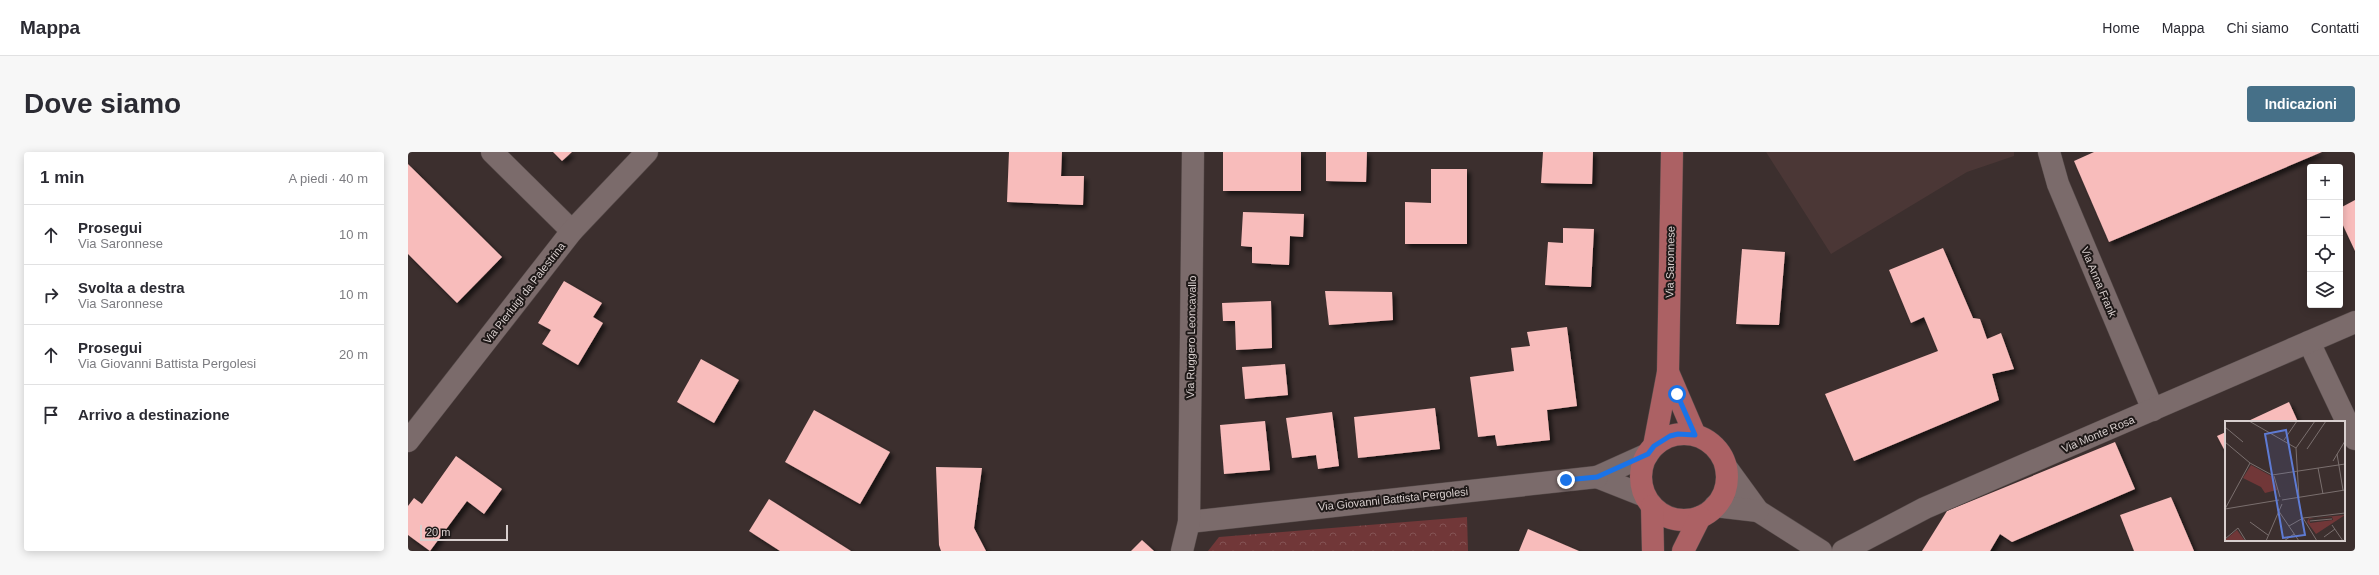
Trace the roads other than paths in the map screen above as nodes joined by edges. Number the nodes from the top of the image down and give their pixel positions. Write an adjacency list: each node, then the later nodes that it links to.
1 (492, 152): 6 (street)
2 (647, 152): 6 (street, Via Pierluigi da Palestrina)
3 (1193, 152): 20 (street, Via Ruggero Leoncavallo)
4 (1672, 152): 9 (main road, Via Saronnese)
5 (2049, 152): 10 (street, Via Anna Frank)
6 (572, 231): 13 (street, Via Pierluigi da Palestrina)
7 (2355, 322): 8 (street, Via Monte Rosa)
8 (2309, 342): 10 (street, Via Monte Rosa); 12 (street)
9 (1668, 372): 11 (main road, Via Saronnese); 14 (main road, Via Saronnese)
10 (2153, 410): 25 (street, Via Monte Rosa)
11 (1695, 435): 14 (main road); 15 (main road)
12 (2355, 439)
13 (408, 441)
14 (1651, 450): 16 (street, Via Giovanni Battista Pergolesi); 17 (main road, Via Saronnese)
15 (1726, 467): 18 (main road); 19 (street)
16 (1597, 477): 17 (street, Via Giovanni Battista Pergolesi); 20 (street, Via Giovanni Battista Pergolesi)
17 (1649, 501): 18 (main road); 22 (main road, Via Saronnese)
18 (1708, 511): 19 (street); 23 (main road)
19 (1758, 511): 24 (street)
20 (1189, 522): 21 (street, Via Ruggero Leoncavallo)
21 (1182, 551)
22 (1654, 551)
23 (1683, 551)
24 (1821, 551)
25 (1843, 551)

